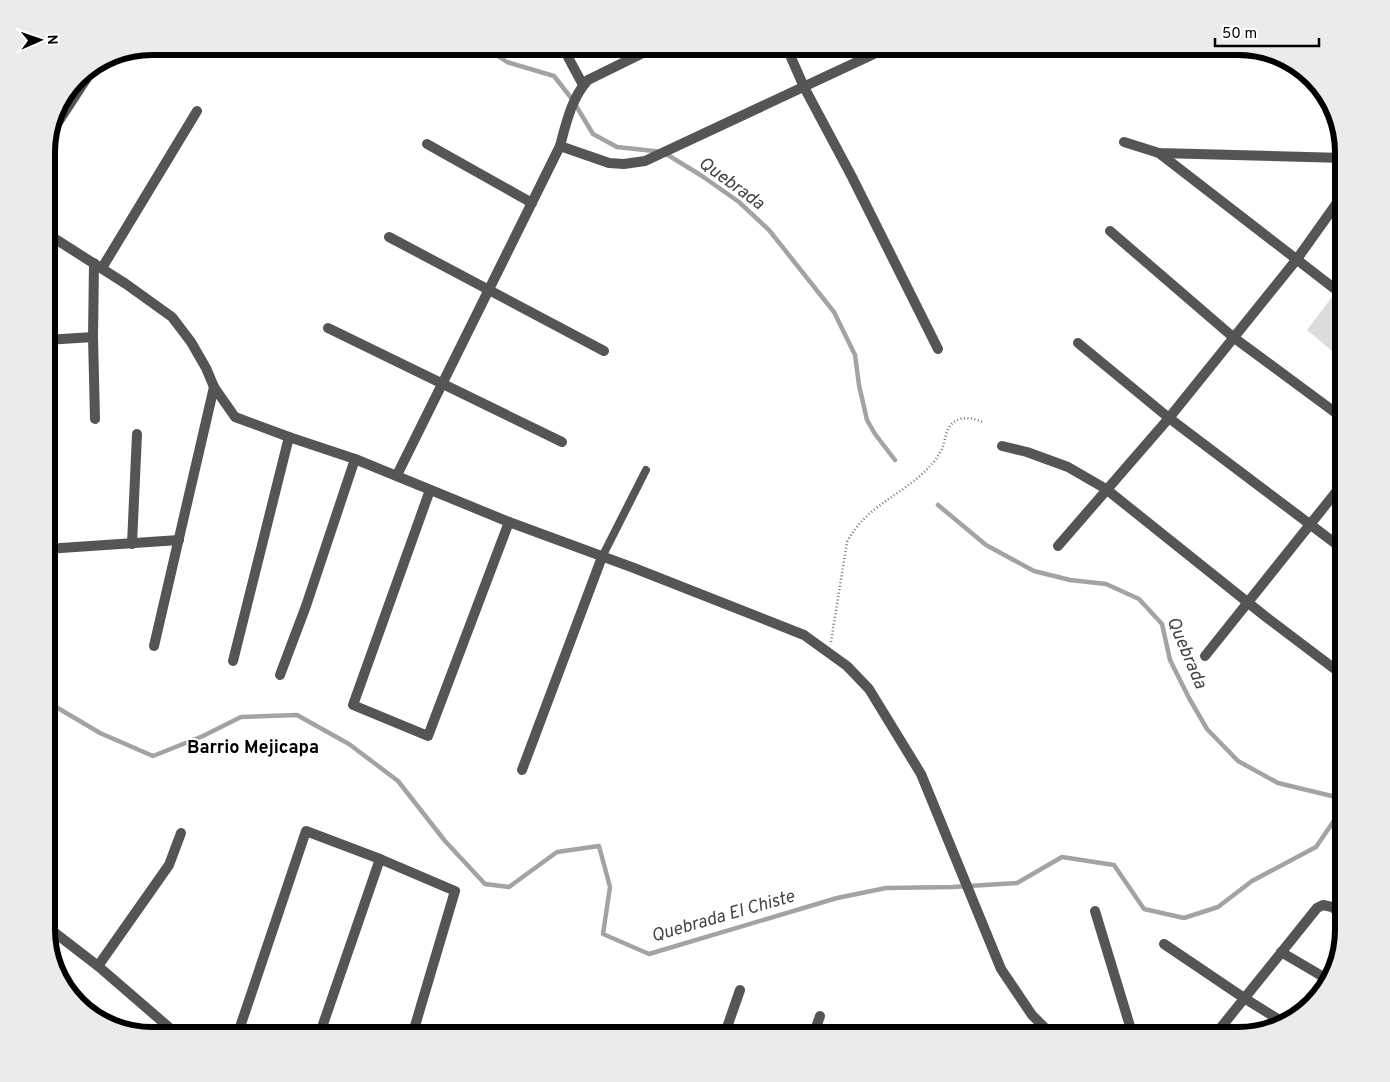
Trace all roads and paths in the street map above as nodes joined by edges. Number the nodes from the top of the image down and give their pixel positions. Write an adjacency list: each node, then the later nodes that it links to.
1 (567, 55): 6 (street)
2 (639, 55): 6 (street)
3 (790, 55): 7 (street)
4 (872, 55): 7 (street)
5 (84, 82): 9 (street)
6 (583, 85): 12 (street)
7 (804, 87): 12 (street); 29 (street)
8 (196, 112): 21 (street)
9 (61, 117)
10 (1124, 142): 13 (street)
11 (427, 144): 15 (street)
12 (560, 146): 15 (street)
13 (1160, 153): 14 (street); 20 (street)
14 (1335, 158)
15 (532, 203): 23 (street)
16 (1335, 205): 20 (street)
17 (1110, 231): 26 (street)
18 (390, 237): 23 (street)
19 (55, 239): 21 (street)
20 (1296, 259): 22 (street); 26 (street)
21 (98, 265): 25 (street); 32 (street)
22 (1335, 289)
23 (488, 290): 30 (street); 31 (street)
24 (328, 328): 31 (street)
25 (93, 337): 27 (street); 35 (street)
26 (1233, 337): 33 (street); 34 (street)
27 (55, 339)
28 (1078, 343): 34 (street)
29 (938, 349)
30 (604, 351)
31 (442, 384): 39 (street); 43 (street)
32 (214, 387): 38 (street); 49 (street)
33 (1335, 412)
34 (1169, 418): 44 (street); 48 (street)
35 (95, 419)
36 (983, 422): 57 (path)
37 (136, 434): 51 (street)
38 (289, 437): 41 (street); 59 (street)
39 (562, 442)
40 (1002, 446): 44 (street)
41 (355, 459): 43 (street); 61 (street)
42 (646, 470): 54 (lane)
43 (397, 475): 45 (street)
44 (1106, 489): 52 (street); 55 (street)
45 (430, 490): 47 (street); 47 (street)
46 (1335, 493): 48 (street)
47 (509, 522): 54 (street)
48 (1310, 523): 50 (street); 55 (street)
49 (179, 540): 51 (street); 56 (street)
50 (1335, 543)
51 (132, 544): 53 (street)
52 (1058, 546)
53 (55, 548)
54 (602, 556): 57 (street); 62 (street)
55 (1247, 602): 58 (street); 60 (street)
56 (154, 646)
57 (829, 653): 82 (street)
58 (1205, 656)
59 (233, 662)
60 (1335, 669)
61 (280, 675)
62 (522, 770)
63 (181, 833): 70 (street)
64 (380, 859): 77 (street); 78 (street); 79 (street)
65 (1335, 909): 69 (street)
66 (1095, 911): 83 (street)
67 (55, 933): 70 (street)
68 (1164, 944): 73 (street)
69 (1280, 952): 71 (street); 73 (street)
70 (98, 966): 76 (street)
71 (1323, 977)
72 (740, 990): 80 (street)
73 (1244, 998): 75 (street); 84 (street)
74 (820, 1016): 81 (street)
75 (1277, 1019)
76 (168, 1027)
77 (240, 1027)
78 (322, 1027)
79 (415, 1027)
80 (727, 1027)
81 (816, 1027)
82 (1044, 1027)
83 (1130, 1027)
84 (1221, 1027)

